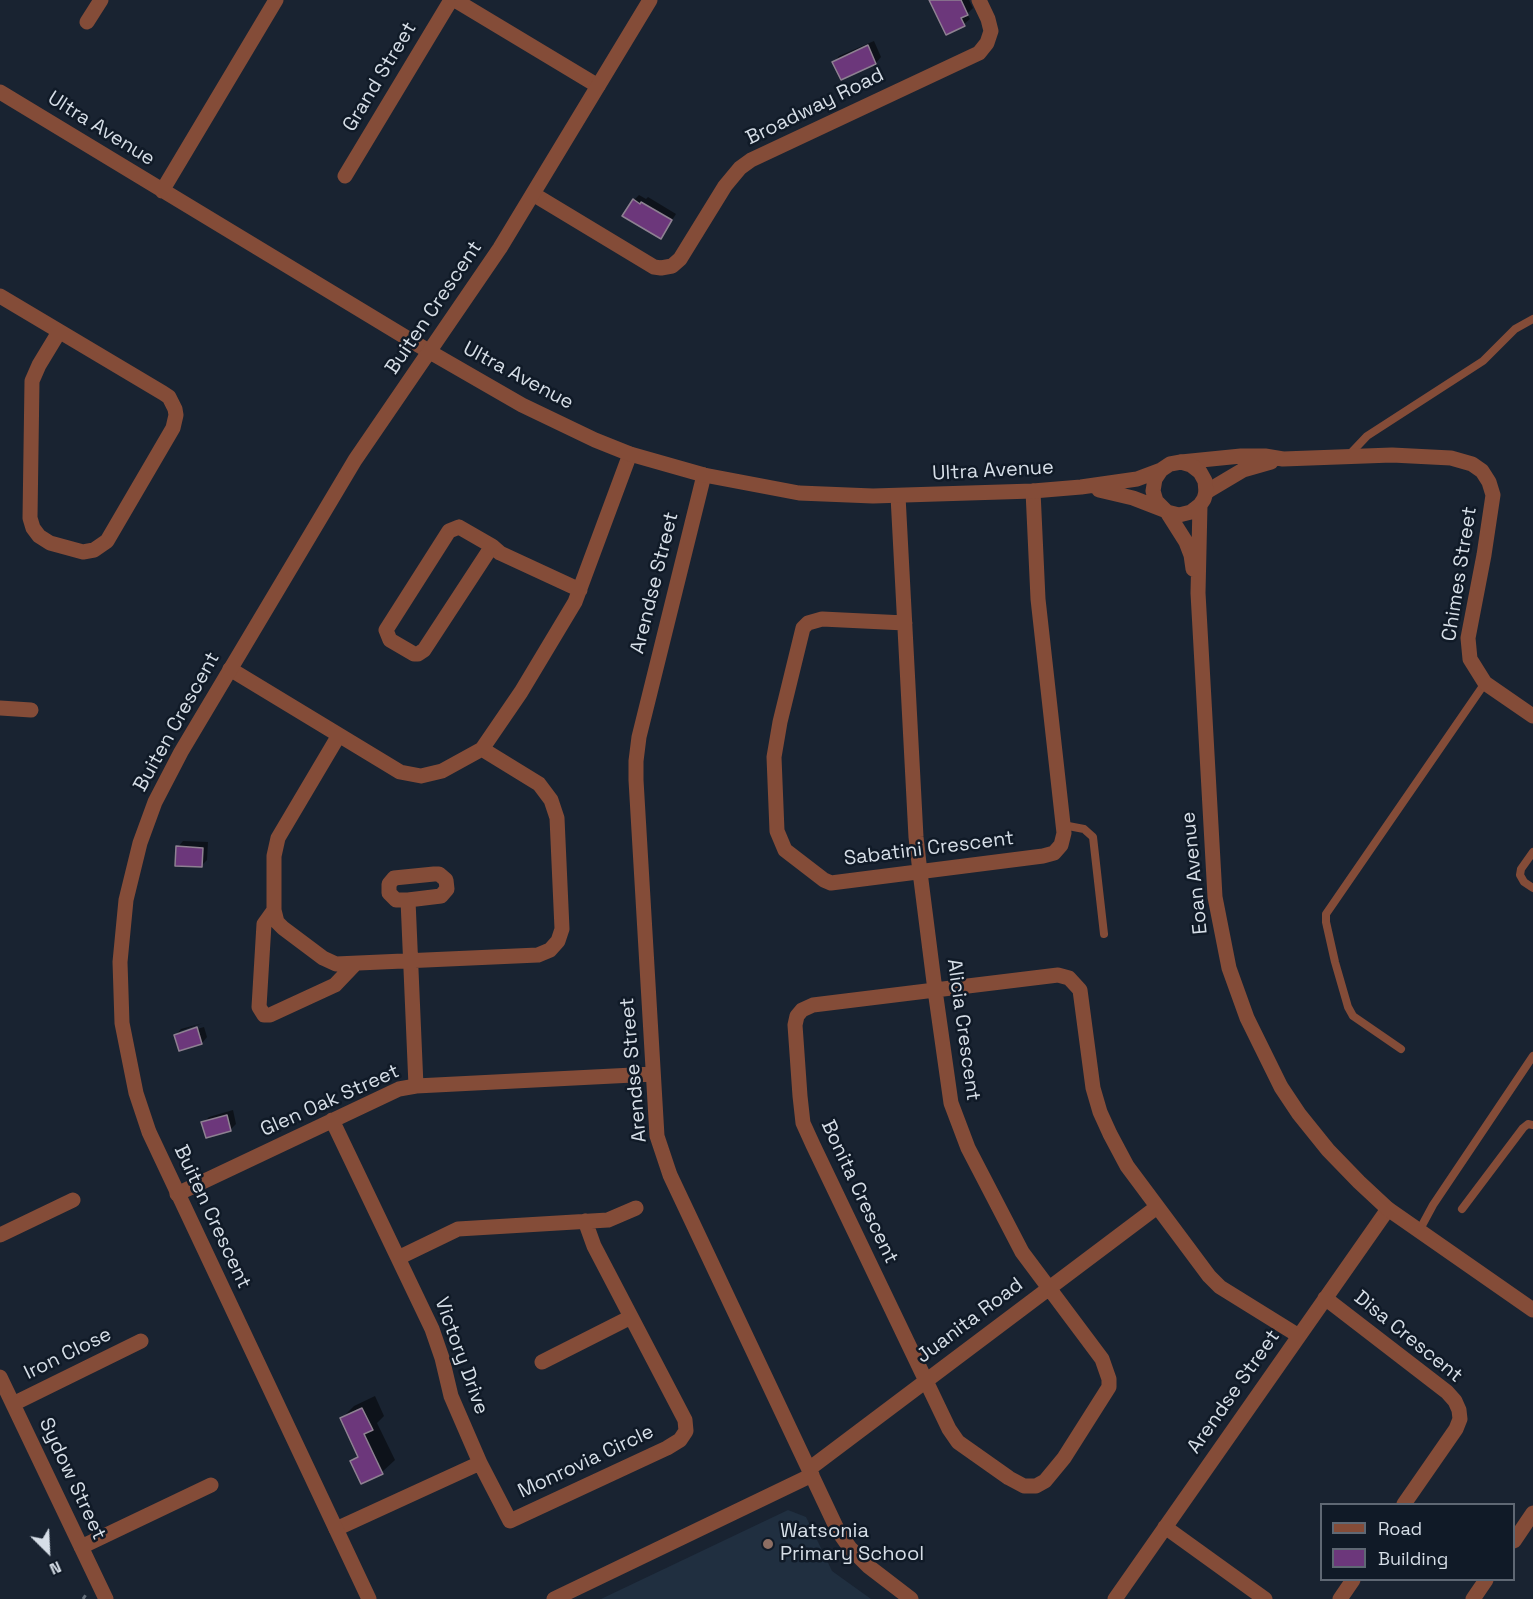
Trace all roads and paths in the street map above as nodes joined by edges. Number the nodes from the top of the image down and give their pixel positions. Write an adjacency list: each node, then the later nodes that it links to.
1 (101, 0): 6 (street)
2 (276, 0): 10 (street)
3 (453, 0): 7 (street); 9 (street, Grand Street)
4 (650, 0): 7 (street, Buiten Crescent)
5 (978, 0): 11 (street, Broadway Road)
6 (87, 22)
7 (598, 86): 11 (street, Buiten Crescent)
8 (2, 98): 10 (street, Ultra Avenue)
9 (345, 176)
10 (162, 191): 15 (street, Ultra Avenue)
11 (533, 194): 15 (street, Buiten Crescent)
12 (0, 296): 14 (street)
13 (1533, 319): 17 (lane)
14 (59, 332): 14 (street)
15 (430, 352): 16 (street, Ultra Avenue); 31 (street, Buiten Crescent)
16 (630, 454): 21 (street, Ultra Avenue); 28 (street)
17 (1349, 455): 18 (street, Chimes Street); 32 (street, Chimes Street)
18 (1282, 459): 19 (street, Chimes Street); 25 (street, Chimes Street)
19 (1181, 462): 20 (street); 25 (street)
20 (1161, 470): 22 (street, Ultra Avenue); 26 (street)
21 (704, 475): 24 (street, Ultra Avenue); 50 (street, Arendse Street)
22 (1082, 487): 23 (street, Ultra Avenue); 26 (street, Ultra Avenue)
23 (1033, 490): 24 (street, Ultra Avenue); 38 (street, Sabatini Crescent)
24 (898, 496): 30 (street, Alicia Crescent)
25 (1203, 499): 26 (street); 29 (street, Eoan Avenue)
26 (1165, 511): 29 (street, Eoan Avenue)
27 (492, 546): 27 (street); 28 (street)
28 (580, 590): 37 (street)
29 (1198, 593): 58 (street, Eoan Avenue)
30 (905, 623): 40 (street, Alicia Crescent); 40 (street, Sabatini Crescent)
31 (230, 669): 36 (street); 54 (street, Buiten Crescent)
32 (1485, 683): 35 (street, Chimes Street); 48 (lane)
33 (0, 708): 34 (street)
34 (31, 710)
35 (1533, 716)
36 (339, 735): 37 (street); 43 (street)
37 (482, 748): 45 (street)
38 (1063, 825): 40 (street, Sabatini Crescent); 44 (lane)
39 (1533, 852): 41 (lane)
40 (920, 872): 47 (street, Alicia Crescent)
41 (1533, 888)
42 (408, 900): 45 (street)
43 (274, 910): 46 (street); 46 (street)
44 (1104, 934)
45 (410, 961): 46 (street); 51 (street)
46 (355, 964)
47 (935, 990): 56 (street, Bonita Crescent); 64 (street, Alicia Crescent); 72 (street, Bonita Crescent)
48 (1401, 1049)
49 (1533, 1056): 61 (lane)
50 (653, 1074): 51 (street, Glen Oak Street); 75 (street, Arendse Street)
51 (416, 1086): 52 (street, Glen Oak Street)
52 (333, 1120): 54 (street, Glen Oak Street); 63 (street, Victory Drive)
53 (1533, 1125): 59 (lane)
54 (177, 1194): 80 (street, Buiten Crescent)
55 (73, 1200): 62 (street)
56 (1157, 1207): 64 (street, Juanita Road); 68 (street, Bonita Crescent)
57 (636, 1208): 60 (street)
58 (1388, 1209): 61 (street, Eoan Avenue); 65 (street, Arendse Street)
59 (1462, 1209)
60 (585, 1221): 63 (street); 67 (street, Monrovia Circle)
61 (1419, 1231): 66 (street, Eoan Avenue)
62 (0, 1235)
63 (398, 1258): 74 (street, Victory Drive)
64 (1049, 1288): 72 (street, Juanita Road); 72 (street, Alicia Crescent)
65 (1325, 1298): 68 (street, Arendse Street); 77 (street, Disa Crescent)
66 (1533, 1310)
67 (631, 1317): 70 (street); 74 (street, Monrovia Circle)
68 (1299, 1336): 79 (street, Arendse Street)
69 (141, 1341): 73 (street, Iron Close)
70 (542, 1362)
71 (0, 1377): 73 (street, Sydow Street)
72 (926, 1381): 75 (street, Juanita Road)
73 (13, 1404): 82 (street, Sydow Street)
74 (480, 1463): 80 (street)
75 (810, 1472): 87 (street, Juanita Road); 88 (street, Arendse Street)
76 (210, 1485): 82 (street)
77 (1405, 1503)
78 (1533, 1514): 81 (street)
79 (1165, 1527): 89 (street, Arendse Street); 90 (street)
80 (336, 1529): 86 (street, Buiten Crescent)
81 (1515, 1540)
82 (81, 1547): 85 (street, Sydow Street)
83 (1352, 1581): 91 (street)
84 (1485, 1581): 92 (street)
85 (106, 1599)
86 (369, 1599)
87 (554, 1599)
88 (911, 1599)
89 (1115, 1599)
90 (1265, 1599)
91 (1340, 1599)
92 (1473, 1599)

